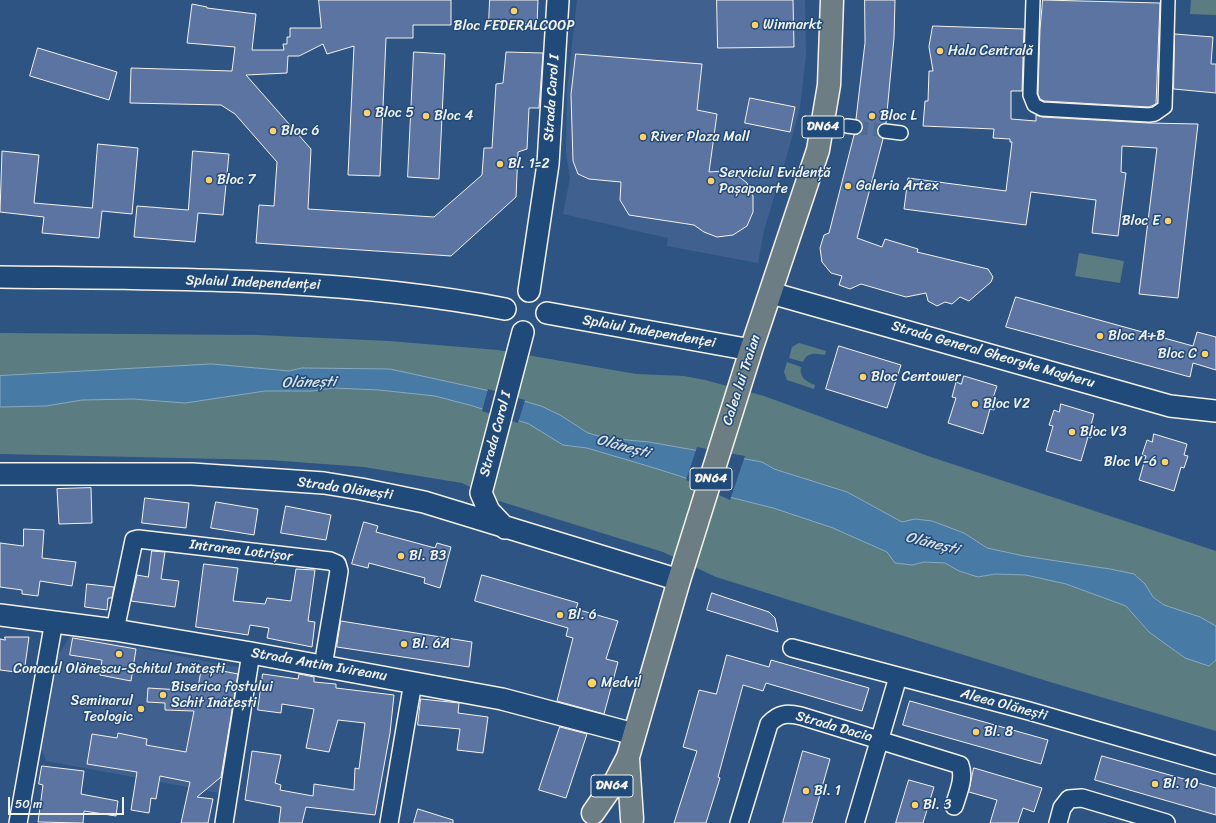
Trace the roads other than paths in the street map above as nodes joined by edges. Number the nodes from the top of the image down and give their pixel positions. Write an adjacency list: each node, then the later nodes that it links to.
1 (558, 0): 8 (street, Strada Carol I)
2 (832, 0): 9 (main road, Calea lui Traian / DN64)
3 (1033, 0): 4 (street)
4 (1168, 0)
5 (885, 131): 6 (street)
6 (901, 133)
7 (0, 277): 10 (street, Splaiul Independenței)
8 (529, 291): 10 (street); 11 (street)
9 (771, 293): 13 (main road, Calea lui Traian / DN64); 14 (street, Strada General Gheorghe Magheru)
10 (505, 309): 12 (street)
11 (547, 313): 12 (street); 13 (street, Splaiul Independenței)
12 (523, 332): 16 (street, Strada Carol I)
13 (751, 350): 19 (main road, Calea lui Traian / DN64)
14 (1216, 411)
15 (0, 474): 17 (street, Strada Olănești)
16 (481, 493): 17 (street); 18 (street, Strada Carol I)
17 (424, 502): 18 (street, Strada Olănești)
18 (505, 528): 19 (street, Strada Olănești)
19 (679, 580): 28 (main road, Calea lui Traian / DN64)
20 (0, 615): 21 (street, Strada Antim Ivireanu)
21 (54, 621): 22 (street, Strada Antim Ivireanu); 35 (street)
22 (115, 630): 24 (street, Strada Antim Ivireanu); 25 (street, Intrarea Lotrișor)
23 (792, 648): 26 (street, Aleea Olănești)
24 (251, 653): 25 (street, Strada Antim Ivireanu); 36 (street)
25 (323, 666): 27 (street, Strada Antim Ivireanu)
26 (898, 677): 29 (street); 31 (street, Aleea Olănești)
27 (413, 682): 28 (street, Strada Antim Ivireanu); 37 (street)
28 (634, 734): 30 (main road, Calea lui Traian / DN64)
29 (880, 740): 32 (street, Strada Dacia); 38 (street, Strada Dacia); 39 (street)
30 (628, 766): 33 (main road, Calea lui Traian / DN64); 34 (main road, Calea lui Traian / DN64)
31 (1216, 766)
32 (954, 806)
33 (590, 818): 34 (main road)
34 (636, 822)
35 (18, 823)
36 (224, 823)
37 (389, 823)
38 (739, 823)
39 (855, 823)
40 (1058, 823): 41 (street)
41 (1166, 823)

